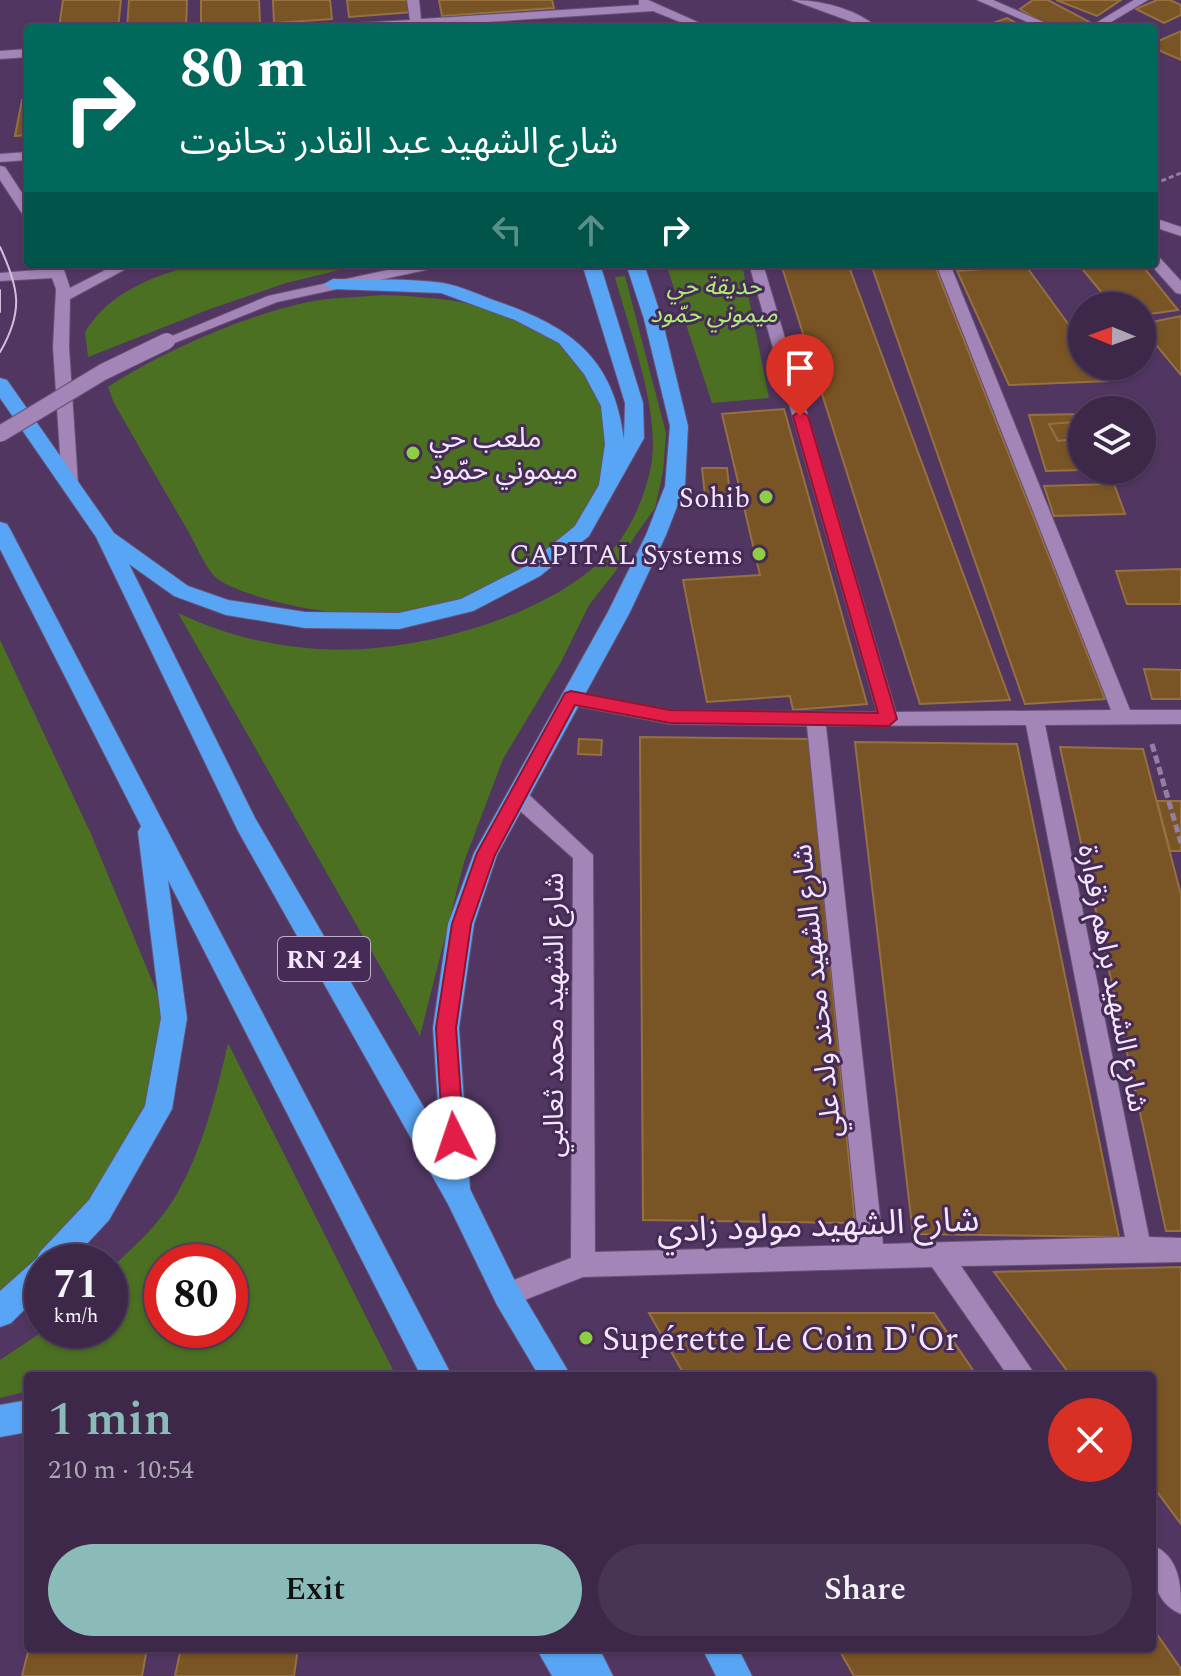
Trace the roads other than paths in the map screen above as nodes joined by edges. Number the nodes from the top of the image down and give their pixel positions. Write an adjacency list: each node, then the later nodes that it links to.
1 (413, 0): 7 (street)
2 (640, 0): 6 (street)
3 (983, 0): 12 (street)
4 (1142, 0): 8 (street)
5 (808, 2): 11 (street)
6 (655, 7): 7 (street); 10 (street)
7 (416, 22): 9 (street)
8 (1102, 23)
9 (391, 24)
10 (695, 24)
11 (867, 24)
12 (1041, 24)
13 (24, 53): 14 (street)
14 (0, 55)
15 (24, 156): 16 (street)
16 (0, 158)
17 (0, 170): 18 (street)
18 (24, 206)
19 (1158, 223): 20 (street)
20 (1181, 232)
21 (1158, 264): 31 (street)
22 (120, 268): 32 (street)
23 (415, 268): 30 (street)
24 (592, 268): 36 (highway)
25 (636, 268): 39 (highway)
26 (757, 268): 44 (street)
27 (945, 268): 40 (street)
28 (57, 269): 29 (street); 32 (street)
29 (0, 277)
30 (333, 284): 34 (street, bridge); 36 (highway)
31 (1181, 290)
32 (63, 297): 35 (street)
33 (0, 384): 35 (highway, RN 24)
34 (0, 434)
35 (70, 484): 38 (highway, RN 24)
36 (609, 485): 38 (highway)
37 (0, 529): 46 (highway, RN 24)
38 (105, 535): 47 (highway, RN 24)
39 (571, 698): 43 (street); 45 (highway)
40 (1123, 717): 41 (street); 42 (street)
41 (1181, 717)
42 (1034, 718): 44 (street); 49 (street, شارع الشهيد براهم زقوارة)
43 (816, 719): 44 (street); 52 (street, شارع الشهيد محند ولد علي)
44 (889, 719)
45 (517, 796): 47 (highway); 53 (street, شارع الشهيد محمد ثعالبي)
46 (148, 814): 48 (highway); 57 (highway, RN 24)
47 (458, 1194): 55 (highway, RN 24)
48 (67, 1244)
49 (1138, 1249): 50 (street, شارع الشهيد مولود زادي); 51 (street, شارع الشهيد مولود زادي)
50 (1181, 1250)
51 (938, 1255): 52 (street, شارع الشهيد مولود زادي); 59 (street)
52 (872, 1258): 53 (street, شارع الشهيد مولود زادي)
53 (583, 1265): 55 (street, شارع الشهيد مولود زادي)
54 (24, 1289): 56 (highway)
55 (507, 1295): 58 (highway, RN 24)
56 (0, 1312)
57 (435, 1372)
58 (554, 1372)
59 (1020, 1372)
60 (24, 1417): 61 (highway)
61 (0, 1421)
62 (1156, 1565): 63 (street)
63 (1181, 1600)
64 (556, 1652): 67 (highway)
65 (583, 1652): 68 (highway)
66 (721, 1652): 69 (highway)
67 (572, 1676)
68 (596, 1676)
69 (735, 1676)

